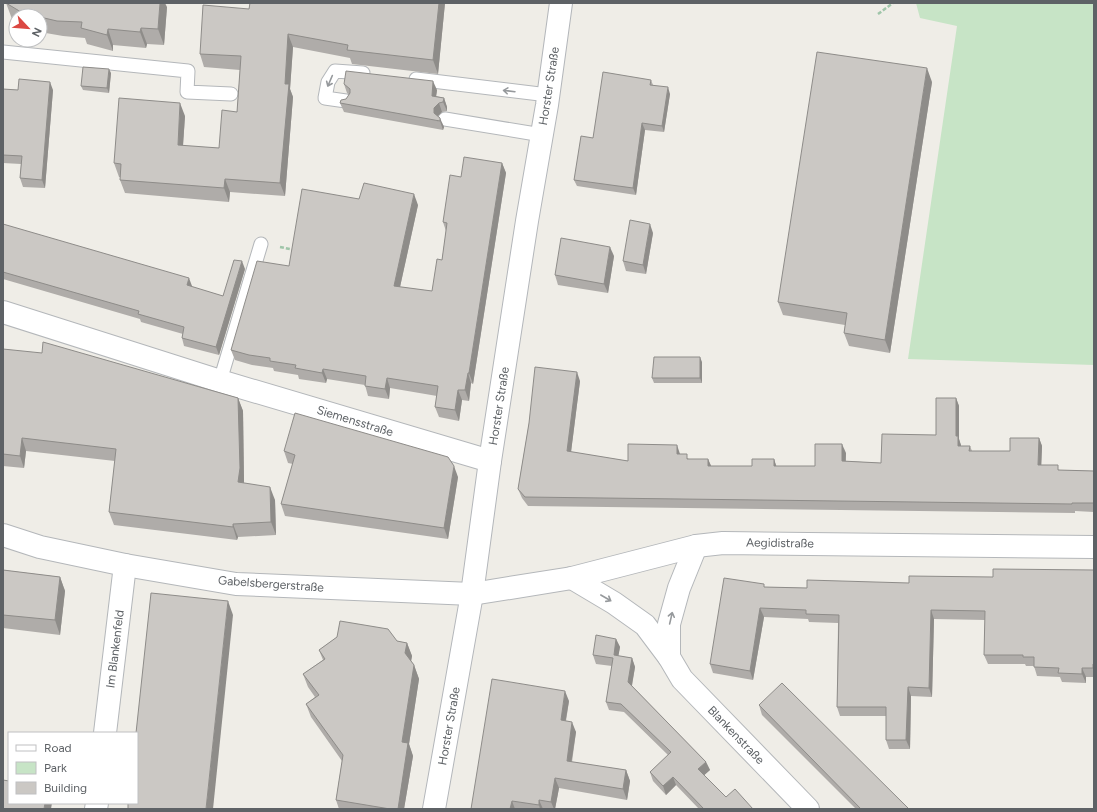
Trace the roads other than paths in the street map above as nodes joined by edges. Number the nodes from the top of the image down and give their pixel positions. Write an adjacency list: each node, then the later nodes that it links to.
1 (561, 3): 6 (street, Horster Straße)
2 (3, 52): 5 (lane)
3 (377, 75): 7 (lane, one-way to 7)
4 (401, 78): 6 (lane, one-way to 4)
5 (231, 94)
6 (548, 95): 9 (street, Horster Straße)
7 (346, 101)
8 (445, 119): 9 (lane)
9 (542, 135): 13 (street, Horster Straße)
10 (261, 244): 12 (lane)
11 (3, 312): 12 (street, Siemensstraße)
12 (220, 381): 13 (street, Siemensstraße)
13 (490, 461): 19 (street, Horster Straße)
14 (3, 535): 17 (street, Gabelsbergerstraße)
15 (696, 546): 16 (street, Aegidistraße); 18 (street, Aegidistraße); 20 (street, one-way to 15)
16 (1094, 547)
17 (126, 564): 19 (street, Gabelsbergerstraße); 21 (street, Im Blankenfeld)
18 (572, 578): 19 (street, Aegidistraße); 20 (street, Blankenstraße, one-way to 20)
19 (472, 594): 22 (street, Horster Straße)
20 (669, 657): 23 (street, Blankenstraße)
21 (105, 732)
22 (434, 809)
23 (808, 809)

